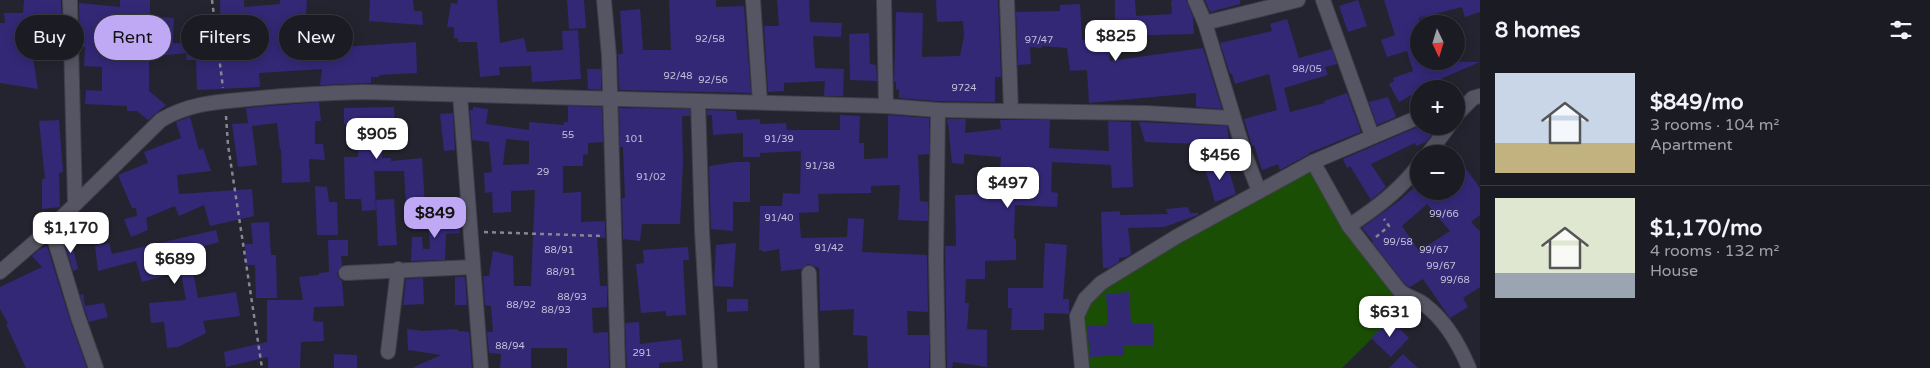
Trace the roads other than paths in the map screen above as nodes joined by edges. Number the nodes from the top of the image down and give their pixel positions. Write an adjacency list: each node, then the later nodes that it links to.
1 (70, 0): 25 (street)
2 (604, 0): 12 (street)
3 (753, 0): 14 (street)
4 (884, 0): 15 (street)
5 (1007, 0): 18 (street)
6 (1195, 0): 9 (street)
7 (1298, 0): 9 (street)
8 (1323, 0): 21 (street)
9 (1205, 23): 19 (street)
10 (460, 95): 12 (street); 25 (street); 28 (street)
11 (1477, 97): 16 (street)
12 (609, 98): 13 (street); 36 (street)
13 (698, 101): 14 (street); 37 (street)
14 (760, 102): 15 (street)
15 (886, 106): 17 (street)
16 (1465, 107)
17 (938, 110): 18 (street); 39 (street)
18 (1011, 110): 19 (street)
19 (1232, 118): 24 (street)
20 (1410, 121): 21 (street)
21 (1372, 136): 22 (street)
22 (1313, 162): 24 (street); 26 (street)
23 (1410, 176): 26 (street)
24 (1259, 191): 40 (street)
25 (75, 204): 27 (street)
26 (1349, 226): 41 (street)
27 (51, 228): 30 (street); 34 (street)
28 (473, 266): 29 (street); 35 (street)
29 (398, 270): 31 (street); 33 (street)
30 (0, 272)
31 (346, 272)
32 (809, 273): 38 (street)
33 (388, 352)
34 (96, 368)
35 (481, 368)
36 (618, 368)
37 (710, 368)
38 (812, 368)
39 (938, 368)
40 (1082, 368)
41 (1469, 368)

